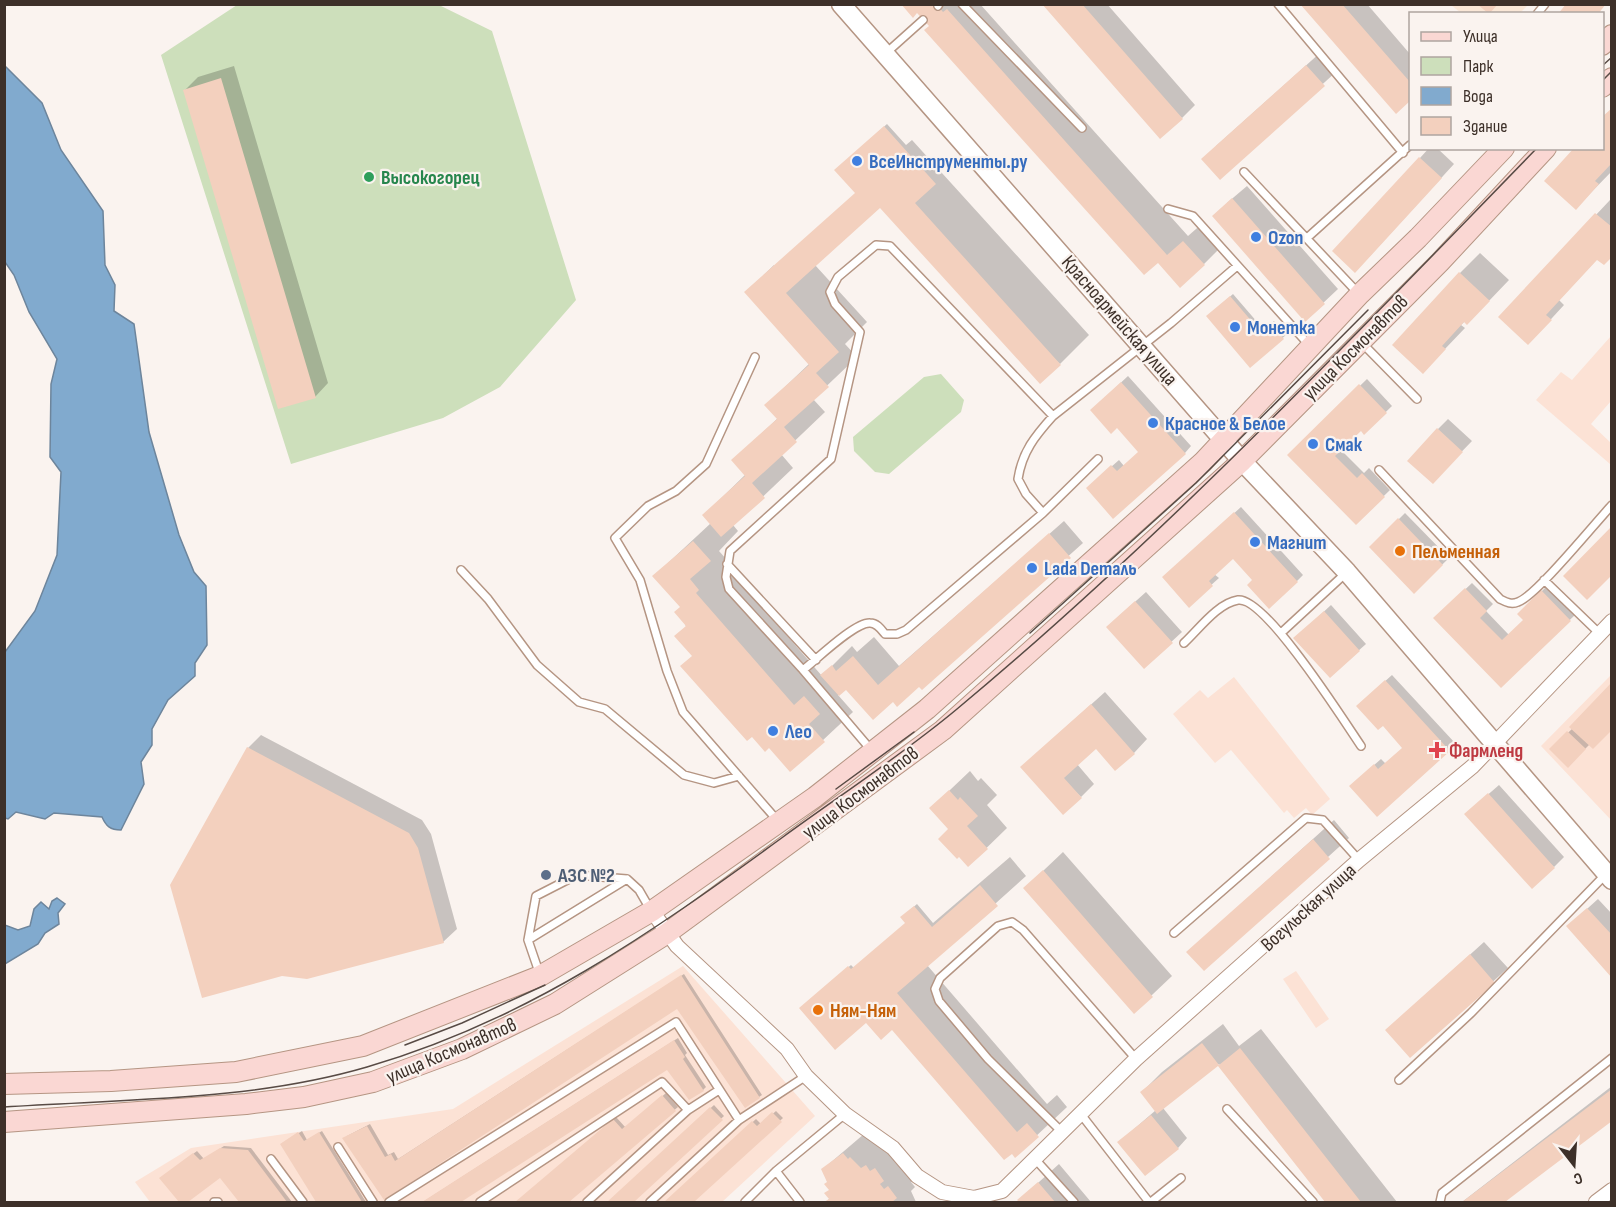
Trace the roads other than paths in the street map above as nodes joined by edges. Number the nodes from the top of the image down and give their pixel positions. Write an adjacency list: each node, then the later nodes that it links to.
1 (841, 4): 5 (street, Красноармейская улица)
2 (962, 4): 6 (lane)
3 (1278, 4): 10 (lane)
4 (923, 20): 5 (lane)
5 (885, 54): 17 (street, Красноармейская улица)
6 (1082, 128)
7 (1409, 146): 10 (lane)
8 (1502, 150): 15 (main road, улица Космонавтов)
9 (1544, 150): 16 (main road, улица Космонавтов)
10 (1403, 153): 13 (lane)
11 (1244, 172): 13 (lane)
12 (1168, 209): 14 (lane)
13 (1307, 238): 15 (lane)
14 (1237, 266): 17 (lane); 18 (lane)
15 (1360, 294): 18 (main road, улица Космонавтов)
16 (1360, 341): 20 (lane); 24 (main road, улица Космонавтов)
17 (1143, 345): 21 (lane); 22 (street, Красноармейская улица)
18 (1311, 347): 22 (main road, улица Космонавтов)
19 (755, 357): 41 (lane)
20 (1417, 399)
21 (1053, 416): 27 (lane); 28 (lane)
22 (1224, 441): 24 (street, Красноармейская улица); 40 (main road, улица Космонавтов)
23 (1098, 459): 27 (lane)
24 (1242, 461): 30 (street, Красноармейская улица); 48 (main road, улица Космонавтов)
25 (1379, 470): 31 (lane)
26 (1611, 505): 31 (lane)
27 (1043, 513): 36 (lane)
28 (727, 564): 36 (lane); 37 (lane)
29 (461, 570): 41 (lane)
30 (1347, 572): 33 (lane); 38 (street, Красноармейская улица)
31 (1544, 580): 34 (lane)
32 (1611, 621): 34 (street, Вогульская улица)
33 (1281, 633): 35 (lane); 39 (lane)
34 (1600, 634): 38 (street, Вогульская улица)
35 (1184, 643)
36 (816, 660): 37 (lane)
37 (803, 670): 40 (lane)
38 (1496, 744): 43 (street, Вогульская улица); 44 (street, Красноармейская улица)
39 (1361, 746)
40 (873, 753): 42 (main road, улица Космонавтов)
41 (738, 776): 42 (lane)
42 (778, 822): 46 (main road, улица Космонавтов)
43 (1359, 860): 47 (lane); 52 (street, Вогульская улица)
44 (1609, 877): 54 (lane)
45 (627, 879): 46 (lane); 49 (lane); 49 (lane)
46 (652, 911): 48 (street); 50 (main road, улица Космонавтов)
47 (1174, 933)
48 (666, 934): 53 (street); 62 (main road, улица Космонавтов)
49 (528, 940): 50 (lane)
50 (540, 976): 55 (main road, улица Космонавтов)
51 (1611, 1058): 81 (lane)
52 (1136, 1059): 59 (street, Вогульская улица); 63 (lane)
53 (806, 1076): 60 (street); 61 (lane)
54 (1399, 1080)
55 (4, 1084)
56 (720, 1090): 58 (lane); 61 (lane); 72 (lane)
57 (1227, 1109): 80 (lane)
58 (688, 1110): 73 (lane); 74 (lane)
59 (1080, 1113): 63 (street, Вогульская улица); 79 (lane)
60 (845, 1114): 66 (street, Вогульская улица); 67 (lane)
61 (739, 1120): 75 (lane)
62 (4, 1122)
63 (1062, 1131): 66 (street, Вогульская улица)
64 (338, 1147): 71 (lane)
65 (271, 1159): 70 (lane)
66 (1035, 1159): 78 (lane)
67 (776, 1171): 76 (lane); 77 (lane)
68 (1181, 1178): 79 (lane)
69 (1611, 1190): 82 (street)
70 (303, 1203)
71 (373, 1203)
72 (389, 1203)
73 (480, 1203)
74 (587, 1203)
75 (650, 1203)
76 (745, 1203)
77 (800, 1203)
78 (1074, 1203)
79 (1150, 1203)
80 (1313, 1203)
81 (1440, 1203)
82 (1596, 1203)

